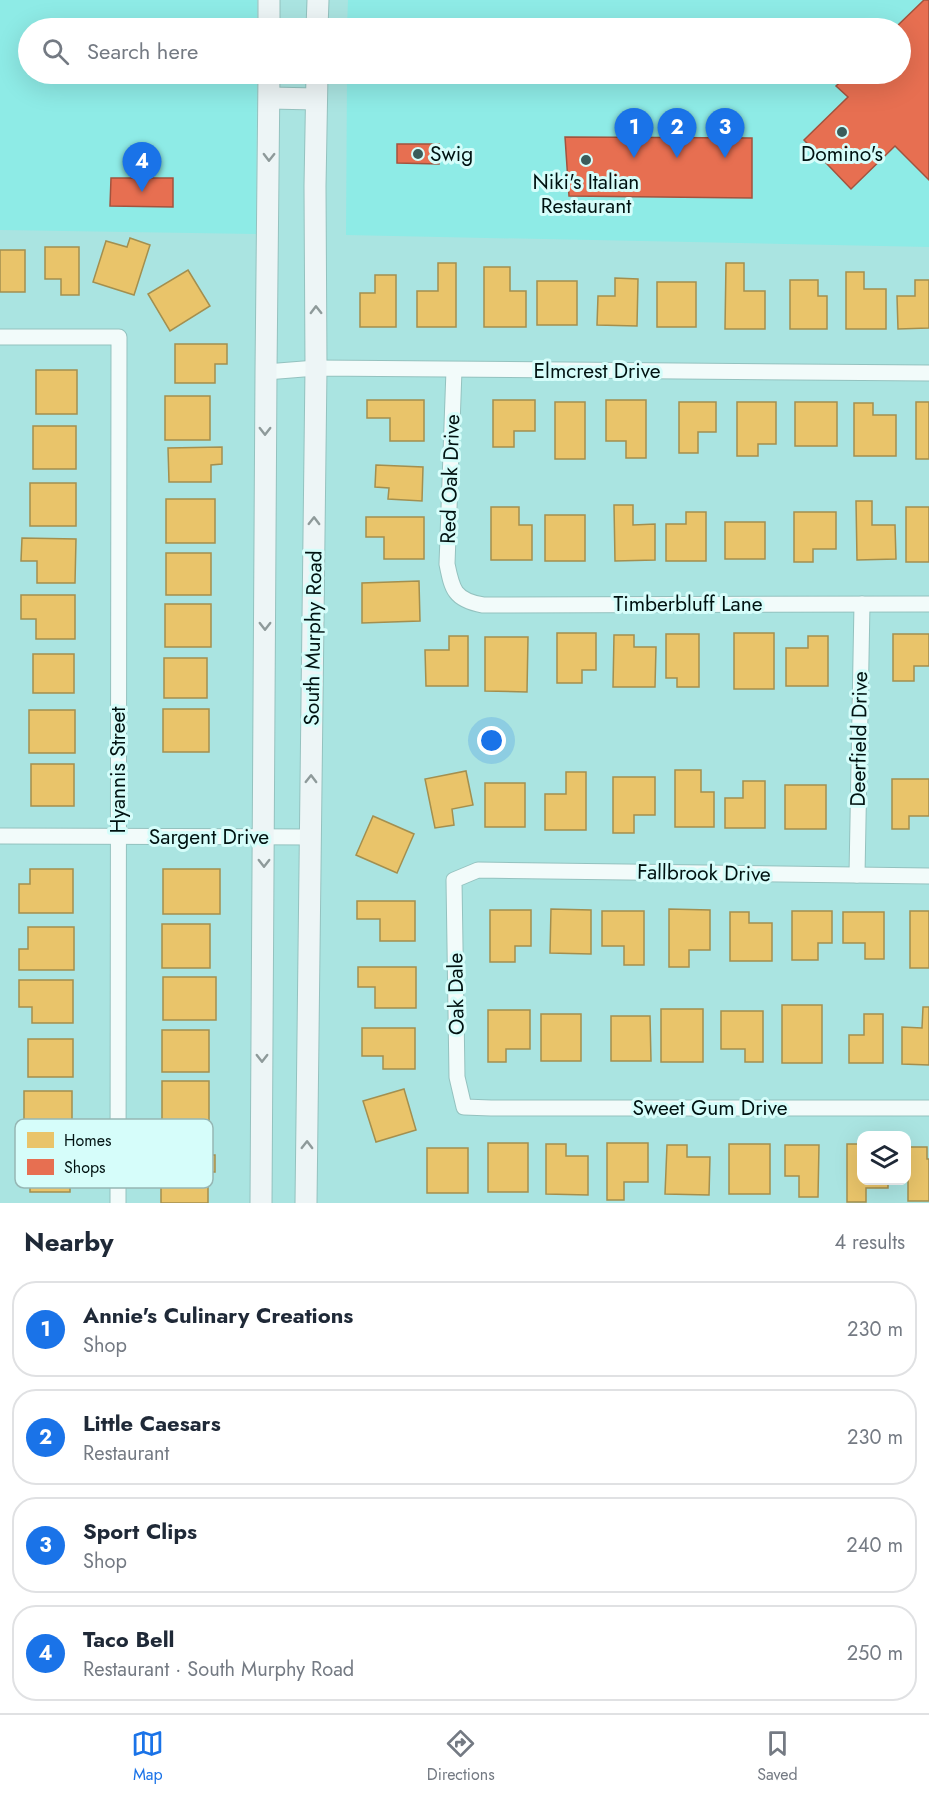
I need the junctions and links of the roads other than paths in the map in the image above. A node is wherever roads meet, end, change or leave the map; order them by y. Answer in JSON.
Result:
{"nodes":[{"id":1,"x":269,"y":0,"type":"edge"},
{"id":2,"x":318,"y":0,"type":"edge"},
{"id":3,"x":269,"y":18,"type":"edge"},
{"id":4,"x":317,"y":18,"type":"edge"},
{"id":5,"x":269,"y":84,"type":"edge"},
{"id":6,"x":317,"y":84,"type":"edge"},
{"id":7,"x":270,"y":98,"type":"junction"},
{"id":8,"x":316,"y":99,"type":"junction"},
{"id":9,"x":0,"y":337,"type":"edge"},
{"id":10,"x":316,"y":368,"type":"junction"},
{"id":11,"x":453,"y":370,"type":"junction"},
{"id":12,"x":266,"y":372,"type":"junction"},
{"id":13,"x":929,"y":373,"type":"edge"},
{"id":14,"x":452,"y":588,"type":"joint"},
{"id":15,"x":862,"y":604,"type":"junction"},
{"id":16,"x":929,"y":604,"type":"edge"},
{"id":17,"x":117,"y":836,"type":"junction"},
{"id":18,"x":0,"y":837,"type":"edge"},
{"id":19,"x":264,"y":837,"type":"junction"},
{"id":20,"x":310,"y":837,"type":"junction"},
{"id":21,"x":478,"y":870,"type":"joint"},
{"id":22,"x":857,"y":875,"type":"junction"},
{"id":23,"x":929,"y":876,"type":"edge"},
{"id":24,"x":491,"y":1108,"type":"joint"},
{"id":25,"x":929,"y":1108,"type":"edge"},
{"id":26,"x":118,"y":1119,"type":"edge"},
{"id":27,"x":118,"y":1188,"type":"edge"},
{"id":28,"x":118,"y":1203,"type":"edge"},
{"id":29,"x":261,"y":1203,"type":"edge"},
{"id":30,"x":306,"y":1203,"type":"edge"}],
"edges":[{"from":1,"to":3,"type":"main road"},
{"from":2,"to":4,"type":"main road"},
{"from":5,"to":7,"type":"main road"},
{"from":6,"to":8,"type":"main road","name":"South Murphy Road"},
{"from":7,"to":8,"type":"main road"},
{"from":7,"to":12,"type":"main road","one_way":true},
{"from":10,"to":8,"type":"main road","name":"South Murphy Road","one_way":true},
{"from":9,"to":17,"type":"street","name":"Hyannis Street"},
{"from":10,"to":11,"type":"street","name":"Elmcrest Drive"},
{"from":10,"to":12,"type":"street","name":"Elmcrest Drive"},
{"from":20,"to":10,"type":"main road","name":"South Murphy Road","one_way":true},
{"from":11,"to":13,"type":"street","name":"Elmcrest Drive"},
{"from":11,"to":14,"type":"street","name":"Red Oak Drive"},
{"from":12,"to":19,"type":"main road","one_way":true},
{"from":14,"to":15,"type":"street","name":"Timberbluff Lane"},
{"from":15,"to":16,"type":"street","name":"Timberbluff Lane"},
{"from":15,"to":22,"type":"street","name":"Deerfield Drive"},
{"from":17,"to":18,"type":"street","name":"Sargent Drive"},
{"from":17,"to":19,"type":"street","name":"Sargent Drive"},
{"from":17,"to":26,"type":"street","name":"Hyannis Street"},
{"from":19,"to":20,"type":"street","name":"Sargent Drive"},
{"from":19,"to":29,"type":"main road","one_way":true},
{"from":30,"to":20,"type":"main road","name":"South Murphy Road","one_way":true},
{"from":21,"to":22,"type":"street","name":"Fallbrook Drive"},
{"from":21,"to":24,"type":"street","name":"Oak Dale"},
{"from":22,"to":23,"type":"street","name":"Fallbrook Drive"},
{"from":24,"to":25,"type":"street","name":"Sweet Gum Drive"},
{"from":27,"to":28,"type":"street","name":"Hyannis Street"}]}
